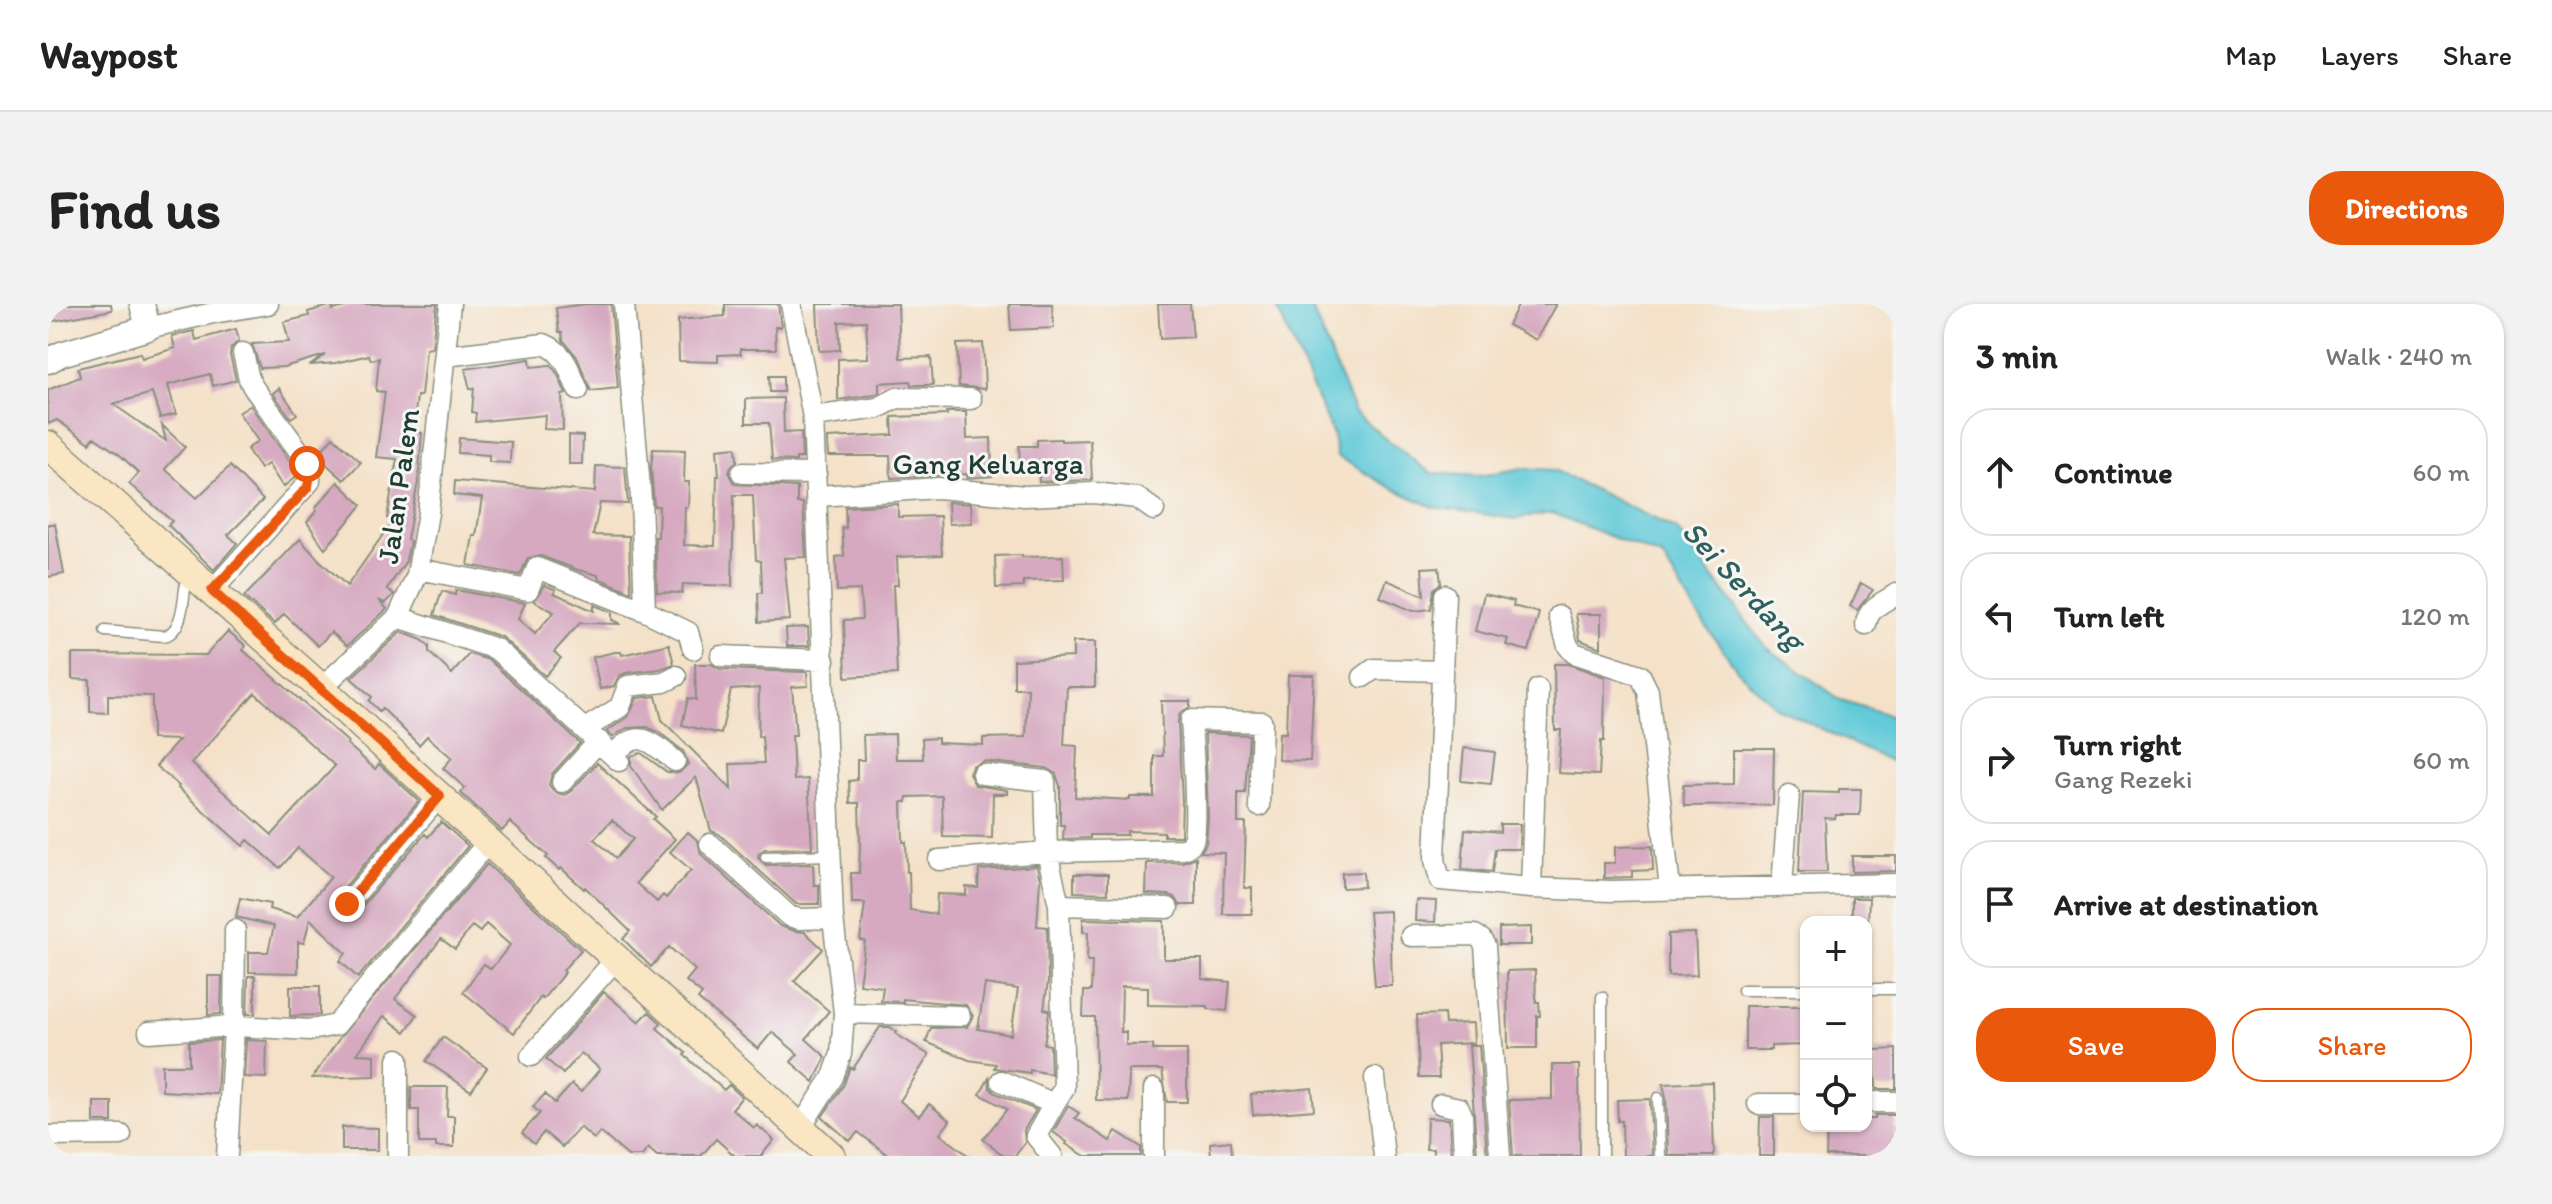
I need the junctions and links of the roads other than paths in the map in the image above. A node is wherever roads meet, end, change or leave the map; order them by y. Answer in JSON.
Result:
{"nodes":[{"id":1,"x":142,"y":304,"type":"edge"},
{"id":2,"x":262,"y":304,"type":"edge"},
{"id":3,"x":450,"y":304,"type":"edge"},
{"id":4,"x":624,"y":304,"type":"edge"},
{"id":5,"x":791,"y":304,"type":"edge"},
{"id":6,"x":148,"y":328,"type":"junction"},
{"id":7,"x":243,"y":353,"type":"dead end"},
{"id":8,"x":445,"y":356,"type":"junction"},
{"id":9,"x":48,"y":361,"type":"edge"},
{"id":10,"x":578,"y":390,"type":"dead end"},
{"id":11,"x":971,"y":399,"type":"dead end"},
{"id":12,"x":813,"y":417,"type":"junction"},
{"id":13,"x":48,"y":445,"type":"edge"},
{"id":14,"x":742,"y":473,"type":"dead end"},
{"id":15,"x":816,"y":474,"type":"junction"},
{"id":16,"x":818,"y":496,"type":"junction"},
{"id":17,"x":1154,"y":510,"type":"dead end"},
{"id":18,"x":418,"y":569,"type":"junction"},
{"id":19,"x":188,"y":571,"type":"junction"},
{"id":20,"x":212,"y":591,"type":"junction"},
{"id":21,"x":1896,"y":594,"type":"edge"},
{"id":22,"x":1445,"y":595,"type":"dead end"},
{"id":23,"x":645,"y":611,"type":"junction"},
{"id":24,"x":1559,"y":616,"type":"dead end"},
{"id":25,"x":398,"y":617,"type":"junction"},
{"id":26,"x":1866,"y":625,"type":"dead end"},
{"id":27,"x":105,"y":631,"type":"dead end"},
{"id":28,"x":693,"y":649,"type":"dead end"},
{"id":29,"x":721,"y":656,"type":"dead end"},
{"id":30,"x":824,"y":660,"type":"junction"},
{"id":31,"x":1442,"y":671,"type":"junction"},
{"id":32,"x":676,"y":676,"type":"dead end"},
{"id":33,"x":1363,"y":677,"type":"dead end"},
{"id":34,"x":321,"y":688,"type":"junction"},
{"id":35,"x":1538,"y":689,"type":"dead end"},
{"id":36,"x":604,"y":747,"type":"junction"},
{"id":37,"x":675,"y":761,"type":"dead end"},
{"id":38,"x":982,"y":774,"type":"dead end"},
{"id":39,"x":562,"y":782,"type":"dead end"},
{"id":40,"x":1789,"y":795,"type":"dead end"},
{"id":41,"x":440,"y":796,"type":"junction"},
{"id":42,"x":1259,"y":806,"type":"dead end"},
{"id":43,"x":489,"y":841,"type":"junction"},
{"id":44,"x":710,"y":844,"type":"dead end"},
{"id":45,"x":1047,"y":852,"type":"junction"},
{"id":46,"x":831,"y":855,"type":"junction"},
{"id":47,"x":766,"y":857,"type":"dead end"},
{"id":48,"x":939,"y":860,"type":"dead end"},
{"id":49,"x":1896,"y":884,"type":"edge"},
{"id":50,"x":1782,"y":885,"type":"junction"},
{"id":51,"x":1531,"y":888,"type":"junction"},
{"id":52,"x":1670,"y":889,"type":"junction"},
{"id":53,"x":347,"y":904,"type":"dead end"},
{"id":54,"x":1059,"y":905,"type":"junction"},
{"id":55,"x":1168,"y":908,"type":"dead end"},
{"id":56,"x":833,"y":918,"type":"junction"},
{"id":57,"x":235,"y":930,"type":"dead end"},
{"id":58,"x":1411,"y":936,"type":"dead end"},
{"id":59,"x":616,"y":959,"type":"junction"},
{"id":60,"x":1872,"y":989,"type":"edge"},
{"id":61,"x":1896,"y":989,"type":"edge"},
{"id":62,"x":1743,"y":990,"type":"dead end"},
{"id":63,"x":1800,"y":990,"type":"edge"},
{"id":64,"x":1602,"y":997,"type":"dead end"},
{"id":65,"x":844,"y":1013,"type":"junction"},
{"id":66,"x":960,"y":1016,"type":"dead end"},
{"id":67,"x":234,"y":1026,"type":"junction"},
{"id":68,"x":149,"y":1032,"type":"dead end"},
{"id":69,"x":531,"y":1056,"type":"dead end"},
{"id":70,"x":398,"y":1059,"type":"dead end"},
{"id":71,"x":1375,"y":1078,"type":"dead end"},
{"id":72,"x":1001,"y":1081,"type":"dead end"},
{"id":73,"x":1154,"y":1089,"type":"dead end"},
{"id":74,"x":1658,"y":1098,"type":"dead end"},
{"id":75,"x":1872,"y":1102,"type":"edge"},
{"id":76,"x":1896,"y":1102,"type":"edge"},
{"id":77,"x":1054,"y":1104,"type":"junction"},
{"id":78,"x":1441,"y":1104,"type":"dead end"},
{"id":79,"x":1758,"y":1104,"type":"dead end"},
{"id":80,"x":1800,"y":1104,"type":"edge"},
{"id":81,"x":800,"y":1128,"type":"junction"},
{"id":82,"x":121,"y":1135,"type":"dead end"},
{"id":83,"x":48,"y":1136,"type":"edge"},
{"id":84,"x":1050,"y":1155,"type":"edge"},
{"id":85,"x":227,"y":1156,"type":"edge"},
{"id":86,"x":398,"y":1156,"type":"edge"},
{"id":87,"x":831,"y":1156,"type":"edge"},
{"id":88,"x":1154,"y":1156,"type":"edge"},
{"id":89,"x":1384,"y":1156,"type":"edge"},
{"id":90,"x":1464,"y":1156,"type":"edge"},
{"id":91,"x":1500,"y":1156,"type":"edge"},
{"id":92,"x":1602,"y":1156,"type":"edge"},
{"id":93,"x":1660,"y":1156,"type":"edge"}],
"edges":[{"from":1,"to":6,"type":"street"},
{"from":2,"to":6,"type":"street"},
{"from":3,"to":8,"type":"street","name":"Jalan Palem"},
{"from":4,"to":23,"type":"street"},
{"from":5,"to":12,"type":"street"},
{"from":6,"to":9,"type":"street"},
{"from":7,"to":20,"type":"street"},
{"from":8,"to":10,"type":"street"},
{"from":8,"to":18,"type":"street","name":"Jalan Palem"},
{"from":11,"to":12,"type":"street"},
{"from":12,"to":15,"type":"street"},
{"from":13,"to":19,"type":"main road"},
{"from":14,"to":15,"type":"street"},
{"from":15,"to":16,"type":"street"},
{"from":16,"to":17,"type":"street","name":"Gang Keluarga"},
{"from":16,"to":30,"type":"street"},
{"from":18,"to":23,"type":"street"},
{"from":18,"to":25,"type":"street","name":"Jalan Palem"},
{"from":19,"to":20,"type":"main road"},
{"from":19,"to":27,"type":"lane"},
{"from":20,"to":34,"type":"main road"},
{"from":21,"to":26,"type":"street"},
{"from":22,"to":31,"type":"street"},
{"from":23,"to":28,"type":"street"},
{"from":24,"to":52,"type":"street"},
{"from":25,"to":34,"type":"street","name":"Jalan Palem"},
{"from":25,"to":36,"type":"street"},
{"from":29,"to":30,"type":"street"},
{"from":30,"to":46,"type":"street"},
{"from":31,"to":33,"type":"street"},
{"from":31,"to":51,"type":"street"},
{"from":32,"to":36,"type":"street"},
{"from":34,"to":41,"type":"main road"},
{"from":35,"to":51,"type":"street"},
{"from":36,"to":37,"type":"street"},
{"from":36,"to":39,"type":"street"},
{"from":38,"to":45,"type":"street"},
{"from":40,"to":50,"type":"street"},
{"from":41,"to":43,"type":"main road"},
{"from":41,"to":53,"type":"street"},
{"from":42,"to":45,"type":"street"},
{"from":43,"to":59,"type":"main road"},
{"from":43,"to":67,"type":"street"},
{"from":44,"to":56,"type":"street"},
{"from":45,"to":48,"type":"street"},
{"from":45,"to":54,"type":"street"},
{"from":46,"to":47,"type":"lane"},
{"from":46,"to":56,"type":"street"},
{"from":49,"to":50,"type":"street"},
{"from":50,"to":52,"type":"street"},
{"from":51,"to":52,"type":"street"},
{"from":54,"to":55,"type":"street"},
{"from":54,"to":77,"type":"street"},
{"from":56,"to":65,"type":"street"},
{"from":57,"to":67,"type":"street"},
{"from":58,"to":91,"type":"street"},
{"from":59,"to":69,"type":"street"},
{"from":59,"to":81,"type":"main road"},
{"from":60,"to":61,"type":"lane"},
{"from":62,"to":63,"type":"lane"},
{"from":64,"to":92,"type":"lane"},
{"from":65,"to":66,"type":"street"},
{"from":65,"to":81,"type":"street"},
{"from":67,"to":68,"type":"street"},
{"from":67,"to":85,"type":"street"},
{"from":70,"to":86,"type":"street"},
{"from":71,"to":89,"type":"street"},
{"from":72,"to":77,"type":"street"},
{"from":73,"to":88,"type":"street"},
{"from":74,"to":93,"type":"lane"},
{"from":75,"to":76,"type":"street"},
{"from":77,"to":84,"type":"street"},
{"from":78,"to":90,"type":"street"},
{"from":79,"to":80,"type":"street"},
{"from":81,"to":87,"type":"main road"},
{"from":82,"to":83,"type":"street"}]}
